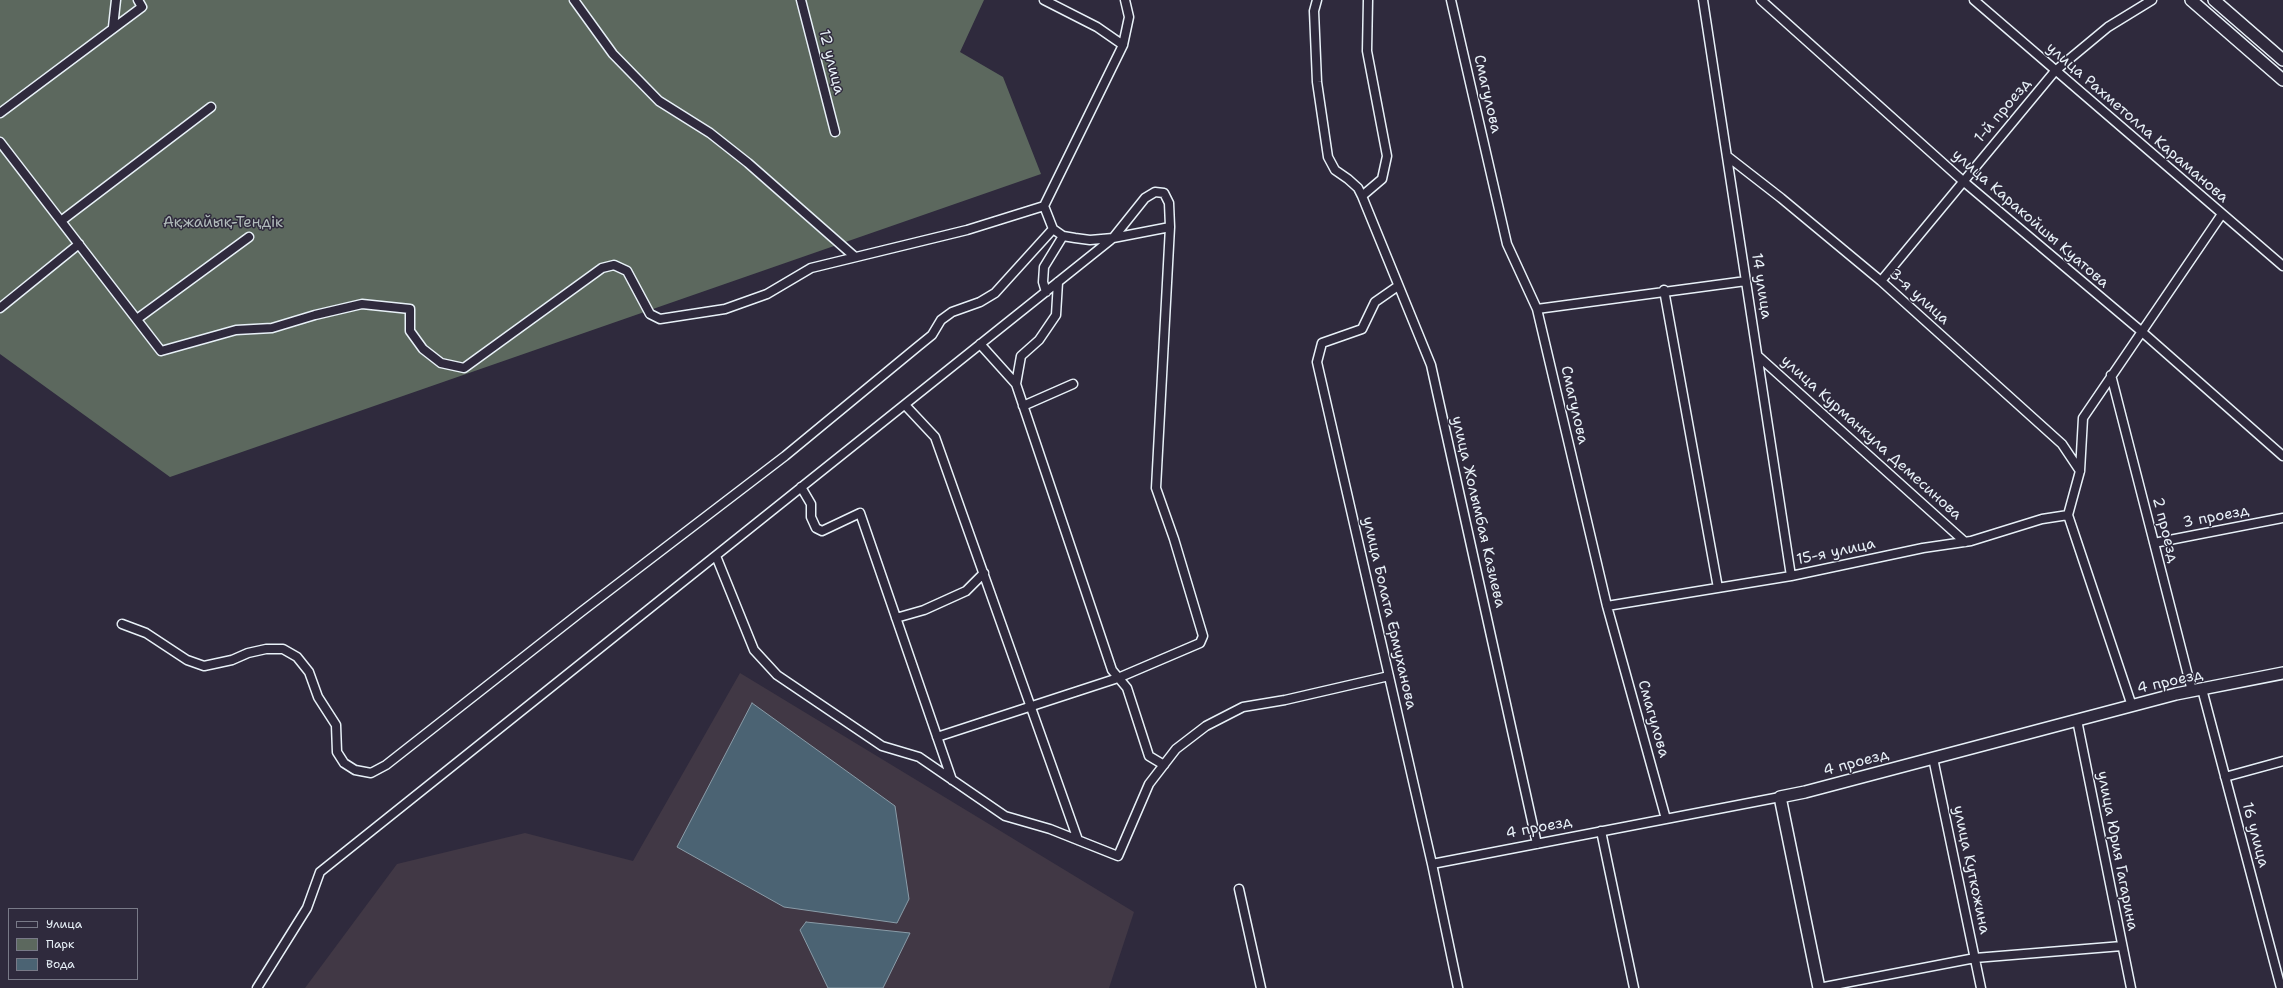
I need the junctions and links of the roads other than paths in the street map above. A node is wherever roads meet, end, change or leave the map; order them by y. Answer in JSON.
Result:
{"nodes":[{"id":1,"x":116,"y":0,"type":"edge"},
{"id":2,"x":138,"y":0,"type":"edge"},
{"id":3,"x":574,"y":0,"type":"edge"},
{"id":4,"x":801,"y":0,"type":"edge"},
{"id":5,"x":1044,"y":0,"type":"edge"},
{"id":6,"x":1125,"y":0,"type":"edge"},
{"id":7,"x":1317,"y":0,"type":"edge"},
{"id":8,"x":1368,"y":0,"type":"edge"},
{"id":9,"x":1451,"y":0,"type":"edge"},
{"id":10,"x":1703,"y":0,"type":"edge"},
{"id":11,"x":1761,"y":0,"type":"edge"},
{"id":12,"x":1974,"y":0,"type":"edge"},
{"id":13,"x":2152,"y":0,"type":"edge"},
{"id":14,"x":2191,"y":0,"type":"edge"},
{"id":15,"x":2214,"y":0,"type":"edge"},
{"id":16,"x":113,"y":27,"type":"junction"},
{"id":17,"x":1123,"y":45,"type":"junction"},
{"id":18,"x":2283,"y":60,"type":"edge"},
{"id":19,"x":2055,"y":71,"type":"junction"},
{"id":20,"x":2283,"y":80,"type":"edge"},
{"id":21,"x":211,"y":107,"type":"dead end"},
{"id":22,"x":0,"y":113,"type":"edge"},
{"id":23,"x":835,"y":132,"type":"dead end"},
{"id":24,"x":0,"y":142,"type":"edge"},
{"id":25,"x":1727,"y":156,"type":"junction"},
{"id":26,"x":1963,"y":181,"type":"junction"},
{"id":27,"x":1362,"y":196,"type":"junction"},
{"id":28,"x":1044,"y":206,"type":"junction"},
{"id":29,"x":2222,"y":214,"type":"junction"},
{"id":30,"x":61,"y":221,"type":"junction"},
{"id":31,"x":1170,"y":227,"type":"junction"},
{"id":32,"x":1053,"y":229,"type":"junction"},
{"id":33,"x":1063,"y":236,"type":"junction"},
{"id":34,"x":249,"y":237,"type":"dead end"},
{"id":35,"x":1113,"y":238,"type":"junction"},
{"id":36,"x":79,"y":244,"type":"junction"},
{"id":37,"x":855,"y":258,"type":"junction"},
{"id":38,"x":2283,"y":266,"type":"edge"},
{"id":39,"x":1746,"y":281,"type":"junction"},
{"id":40,"x":1881,"y":281,"type":"junction"},
{"id":41,"x":1058,"y":282,"type":"junction"},
{"id":42,"x":1398,"y":286,"type":"junction"},
{"id":43,"x":1664,"y":290,"type":"junction"},
{"id":44,"x":1046,"y":292,"type":"junction"},
{"id":45,"x":0,"y":308,"type":"edge"},
{"id":46,"x":1537,"y":309,"type":"junction"},
{"id":47,"x":137,"y":319,"type":"junction"},
{"id":48,"x":2141,"y":331,"type":"junction"},
{"id":49,"x":980,"y":344,"type":"junction"},
{"id":50,"x":1758,"y":356,"type":"junction"},
{"id":51,"x":2111,"y":375,"type":"junction"},
{"id":52,"x":1016,"y":384,"type":"junction"},
{"id":53,"x":1073,"y":384,"type":"dead end"},
{"id":54,"x":905,"y":405,"type":"junction"},
{"id":55,"x":1023,"y":406,"type":"junction"},
{"id":56,"x":2283,"y":456,"type":"edge"},
{"id":57,"x":2080,"y":471,"type":"junction"},
{"id":58,"x":802,"y":488,"type":"junction"},
{"id":59,"x":2068,"y":515,"type":"junction"},
{"id":60,"x":2283,"y":518,"type":"edge"},
{"id":61,"x":1965,"y":542,"type":"junction"},
{"id":62,"x":2154,"y":543,"type":"junction"},
{"id":63,"x":716,"y":556,"type":"junction"},
{"id":64,"x":984,"y":573,"type":"junction"},
{"id":65,"x":1791,"y":576,"type":"junction"},
{"id":66,"x":1718,"y":588,"type":"junction"},
{"id":67,"x":1607,"y":606,"type":"junction"},
{"id":68,"x":896,"y":618,"type":"junction"},
{"id":69,"x":122,"y":624,"type":"dead end"},
{"id":70,"x":2283,"y":673,"type":"edge"},
{"id":71,"x":1389,"y":676,"type":"junction"},
{"id":72,"x":1118,"y":678,"type":"junction"},
{"id":73,"x":2197,"y":690,"type":"junction"},
{"id":74,"x":1031,"y":706,"type":"junction"},
{"id":75,"x":2132,"y":706,"type":"junction"},
{"id":76,"x":2077,"y":720,"type":"junction"},
{"id":77,"x":937,"y":737,"type":"junction"},
{"id":78,"x":1934,"y":758,"type":"junction"},
{"id":79,"x":2283,"y":761,"type":"edge"},
{"id":80,"x":1164,"y":765,"type":"junction"},
{"id":81,"x":2225,"y":777,"type":"junction"},
{"id":82,"x":952,"y":780,"type":"junction"},
{"id":83,"x":1780,"y":797,"type":"junction"},
{"id":84,"x":1666,"y":819,"type":"junction"},
{"id":85,"x":1602,"y":831,"type":"junction"},
{"id":86,"x":1078,"y":840,"type":"junction"},
{"id":87,"x":1537,"y":844,"type":"junction"},
{"id":88,"x":1432,"y":864,"type":"junction"},
{"id":89,"x":1239,"y":889,"type":"dead end"},
{"id":90,"x":2122,"y":946,"type":"junction"},
{"id":91,"x":1975,"y":958,"type":"junction"},
{"id":92,"x":257,"y":988,"type":"edge"},
{"id":93,"x":1261,"y":988,"type":"edge"},
{"id":94,"x":1458,"y":988,"type":"edge"},
{"id":95,"x":1634,"y":988,"type":"edge"},
{"id":96,"x":1819,"y":988,"type":"edge"},
{"id":97,"x":1981,"y":988,"type":"edge"},
{"id":98,"x":2131,"y":988,"type":"edge"},
{"id":99,"x":2281,"y":988,"type":"edge"}],
"edges":[{"from":1,"to":16,"type":"street"},
{"from":2,"to":16,"type":"street"},
{"from":3,"to":37,"type":"street"},
{"from":4,"to":23,"type":"street","name":"12 улица"},
{"from":5,"to":17,"type":"street"},
{"from":6,"to":17,"type":"street"},
{"from":7,"to":27,"type":"street","name":"улица Жолымбая Казиева"},
{"from":8,"to":27,"type":"street"},
{"from":9,"to":46,"type":"street","name":"Смагулова"},
{"from":10,"to":25,"type":"street","name":"14 улица"},
{"from":11,"to":26,"type":"street","name":"улица Каракойшы Куатова"},
{"from":12,"to":19,"type":"street","name":"улица Рахметолла Караманова"},
{"from":13,"to":19,"type":"street","name":"1-й проезд"},
{"from":14,"to":20,"type":"street"},
{"from":15,"to":18,"type":"street"},
{"from":16,"to":22,"type":"street"},
{"from":17,"to":28,"type":"street"},
{"from":19,"to":26,"type":"street","name":"1-й проезд"},
{"from":19,"to":29,"type":"street","name":"улица Рахметолла Караманова"},
{"from":21,"to":30,"type":"street"},
{"from":24,"to":30,"type":"street"},
{"from":25,"to":39,"type":"street","name":"14 улица"},
{"from":25,"to":40,"type":"street","name":"3-я улица"},
{"from":26,"to":40,"type":"street","name":"1-й проезд"},
{"from":26,"to":48,"type":"street","name":"улица Каракойшы Куатова"},
{"from":27,"to":42,"type":"street","name":"улица Жолымбая Казиева"},
{"from":28,"to":32,"type":"street"},
{"from":28,"to":37,"type":"street"},
{"from":29,"to":38,"type":"street","name":"улица Рахметолла Караманова"},
{"from":29,"to":48,"type":"street"},
{"from":30,"to":36,"type":"street"},
{"from":31,"to":35,"type":"street"},
{"from":31,"to":35,"type":"street"},
{"from":31,"to":72,"type":"street"},
{"from":32,"to":33,"type":"street"},
{"from":32,"to":69,"type":"street"},
{"from":33,"to":35,"type":"street"},
{"from":33,"to":44,"type":"street"},
{"from":34,"to":47,"type":"street"},
{"from":35,"to":41,"type":"street"},
{"from":36,"to":45,"type":"street"},
{"from":36,"to":47,"type":"street"},
{"from":37,"to":47,"type":"street"},
{"from":39,"to":43,"type":"street"},
{"from":39,"to":50,"type":"street","name":"14 улица"},
{"from":40,"to":57,"type":"street","name":"3-я улица"},
{"from":41,"to":44,"type":"street"},
{"from":41,"to":52,"type":"street"},
{"from":42,"to":71,"type":"street","name":"улица Болата Ермуханова"},
{"from":42,"to":87,"type":"street","name":"улица Жолымбая Казиева"},
{"from":43,"to":46,"type":"street"},
{"from":43,"to":66,"type":"street"},
{"from":44,"to":49,"type":"street"},
{"from":46,"to":67,"type":"street","name":"Смагулова"},
{"from":48,"to":51,"type":"street"},
{"from":48,"to":56,"type":"street","name":"улица Каракойшы Куатова"},
{"from":49,"to":52,"type":"street"},
{"from":49,"to":54,"type":"street"},
{"from":50,"to":61,"type":"street","name":"улица Курманкула Демесинова"},
{"from":50,"to":65,"type":"street","name":"14 улица"},
{"from":51,"to":57,"type":"street"},
{"from":51,"to":62,"type":"street","name":"2 проезд"},
{"from":52,"to":55,"type":"street"},
{"from":53,"to":55,"type":"street"},
{"from":54,"to":58,"type":"street"},
{"from":54,"to":64,"type":"street"},
{"from":55,"to":72,"type":"street"},
{"from":57,"to":59,"type":"street"},
{"from":58,"to":63,"type":"street"},
{"from":58,"to":68,"type":"street"},
{"from":59,"to":61,"type":"street","name":"15-я улица"},
{"from":59,"to":75,"type":"street"},
{"from":60,"to":62,"type":"street","name":"3 проезд"},
{"from":61,"to":65,"type":"street","name":"15-я улица"},
{"from":62,"to":73,"type":"street","name":"2 проезд"},
{"from":63,"to":82,"type":"street"},
{"from":63,"to":92,"type":"street"},
{"from":64,"to":68,"type":"street"},
{"from":64,"to":74,"type":"street"},
{"from":65,"to":66,"type":"street","name":"15-я улица"},
{"from":66,"to":67,"type":"street","name":"15-я улица"},
{"from":67,"to":84,"type":"street","name":"Смагулова"},
{"from":68,"to":77,"type":"street"},
{"from":70,"to":73,"type":"street","name":"4 проезд"},
{"from":71,"to":80,"type":"street"},
{"from":71,"to":88,"type":"street","name":"улица Болата Ермуханова"},
{"from":72,"to":74,"type":"street"},
{"from":72,"to":80,"type":"street"},
{"from":73,"to":75,"type":"street","name":"4 проезд"},
{"from":73,"to":81,"type":"street","name":"16 улица"},
{"from":74,"to":77,"type":"street"},
{"from":74,"to":86,"type":"street"},
{"from":75,"to":76,"type":"street","name":"4 проезд"},
{"from":76,"to":78,"type":"street","name":"4 проезд"},
{"from":76,"to":90,"type":"street","name":"улица Юрия Гагарина"},
{"from":77,"to":82,"type":"street"},
{"from":78,"to":83,"type":"street","name":"4 проезд"},
{"from":78,"to":91,"type":"street","name":"улица Куткожина"},
{"from":79,"to":81,"type":"street"},
{"from":80,"to":86,"type":"street"},
{"from":81,"to":99,"type":"street","name":"16 улица"},
{"from":82,"to":86,"type":"street"},
{"from":83,"to":84,"type":"street","name":"4 проезд"},
{"from":83,"to":96,"type":"street"},
{"from":84,"to":85,"type":"street","name":"4 проезд"},
{"from":85,"to":87,"type":"street","name":"4 проезд"},
{"from":85,"to":95,"type":"street"},
{"from":87,"to":88,"type":"street","name":"4 проезд"},
{"from":88,"to":94,"type":"street","name":"улица Болата Ермуханова"},
{"from":89,"to":93,"type":"street"},
{"from":90,"to":91,"type":"street"},
{"from":90,"to":98,"type":"street","name":"улица Юрия Гагарина"},
{"from":91,"to":96,"type":"street"},
{"from":91,"to":97,"type":"street","name":"улица Куткожина"}]}
